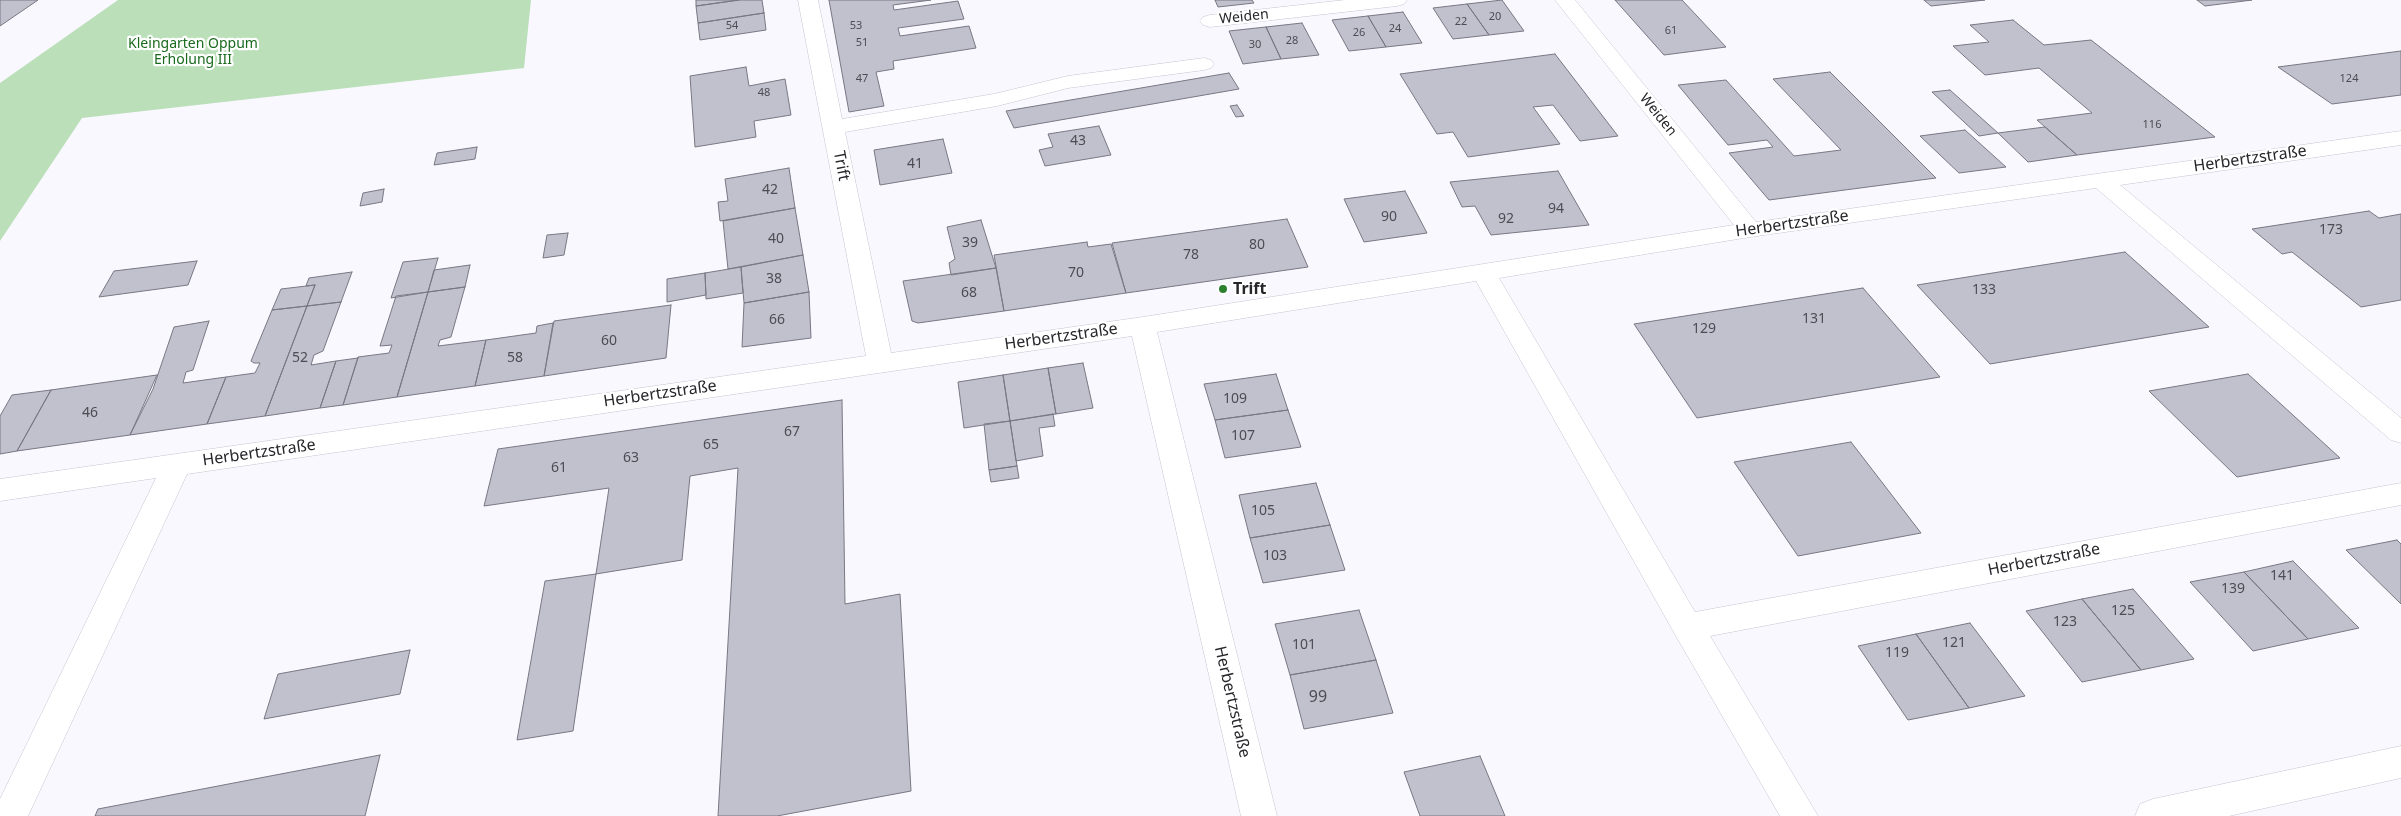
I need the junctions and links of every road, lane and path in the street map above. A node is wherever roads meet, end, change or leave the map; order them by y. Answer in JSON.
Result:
{"nodes":[{"id":1,"x":808,"y":0,"type":"edge"},
{"id":2,"x":1397,"y":0,"type":"edge"},
{"id":3,"x":1565,"y":0,"type":"edge"},
{"id":4,"x":1210,"y":21,"type":"dead end"},
{"id":5,"x":1204,"y":64,"type":"dead end"},
{"id":6,"x":834,"y":127,"type":"junction"},
{"id":7,"x":2401,"y":138,"type":"edge"},
{"id":8,"x":2100,"y":180,"type":"junction"},
{"id":9,"x":1750,"y":230,"type":"junction"},
{"id":10,"x":1484,"y":273,"type":"junction"},
{"id":11,"x":1143,"y":326,"type":"junction"},
{"id":12,"x":880,"y":362,"type":"junction"},
{"id":13,"x":2401,"y":433,"type":"edge"},
{"id":14,"x":177,"y":465,"type":"junction"},
{"id":15,"x":0,"y":490,"type":"edge"},
{"id":16,"x":2401,"y":494,"type":"edge"},
{"id":17,"x":1687,"y":627,"type":"junction"},
{"id":18,"x":2401,"y":762,"type":"edge"},
{"id":19,"x":10,"y":816,"type":"edge"},
{"id":20,"x":1259,"y":816,"type":"edge"},
{"id":21,"x":1800,"y":816,"type":"edge"},
{"id":22,"x":2153,"y":816,"type":"edge"}],
"edges":[{"from":1,"to":6,"type":"street","name":"Trift"},
{"from":2,"to":4,"type":"street","name":"Weiden"},
{"from":3,"to":9,"type":"street","name":"Weiden"},
{"from":5,"to":6,"type":"street"},
{"from":6,"to":12,"type":"street","name":"Trift"},
{"from":7,"to":8,"type":"street","name":"Herbertzstraße"},
{"from":8,"to":9,"type":"street","name":"Herbertzstraße"},
{"from":8,"to":13,"type":"street"},
{"from":9,"to":10,"type":"street","name":"Herbertzstraße"},
{"from":10,"to":11,"type":"street","name":"Herbertzstraße"},
{"from":10,"to":17,"type":"street"},
{"from":11,"to":12,"type":"street","name":"Herbertzstraße"},
{"from":11,"to":20,"type":"street","name":"Herbertzstraße"},
{"from":12,"to":14,"type":"street","name":"Herbertzstraße"},
{"from":14,"to":15,"type":"street","name":"Herbertzstraße"},
{"from":14,"to":19,"type":"street"},
{"from":16,"to":17,"type":"street","name":"Herbertzstraße"},
{"from":17,"to":21,"type":"street"},
{"from":18,"to":22,"type":"street"}]}
